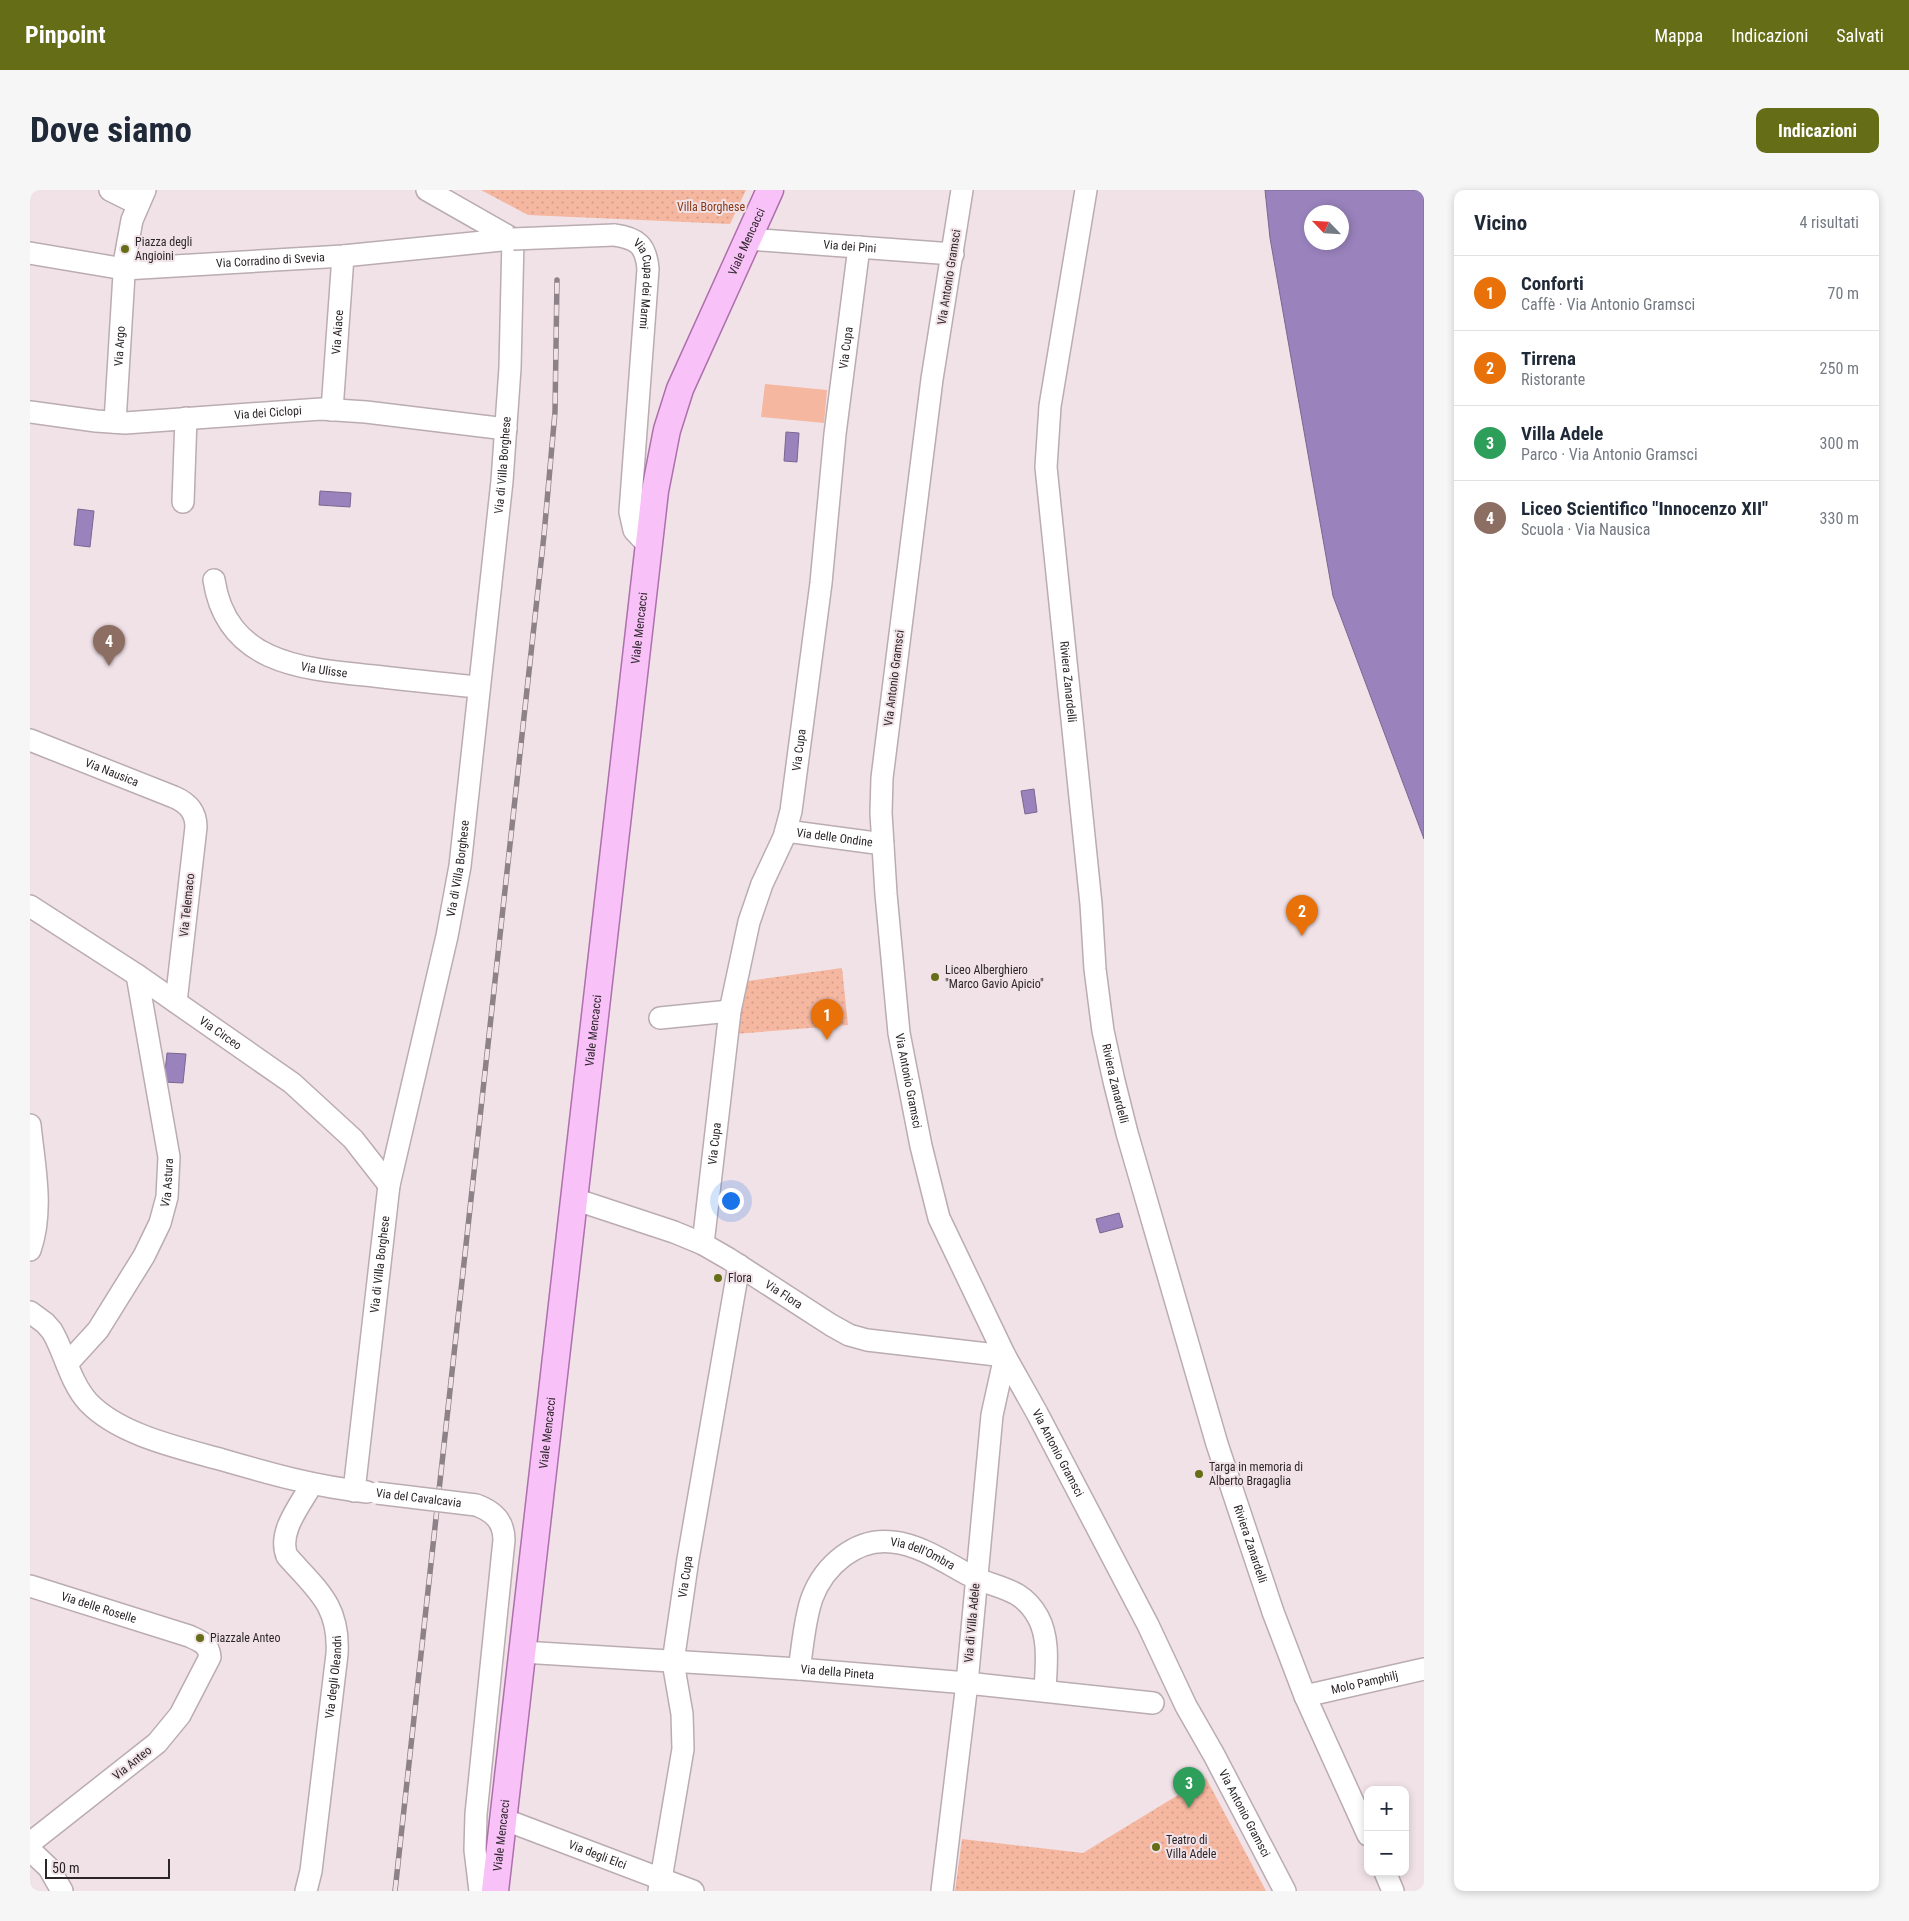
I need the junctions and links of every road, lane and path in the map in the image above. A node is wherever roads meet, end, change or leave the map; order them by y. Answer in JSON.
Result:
{"nodes":[{"id":1,"x":110,"y":190,"type":"edge"},
{"id":2,"x":426,"y":190,"type":"edge"},
{"id":3,"x":770,"y":190,"type":"edge"},
{"id":4,"x":962,"y":190,"type":"edge"},
{"id":5,"x":1086,"y":190,"type":"edge"},
{"id":6,"x":142,"y":197,"type":"edge"},
{"id":7,"x":513,"y":239,"type":"junction"},
{"id":8,"x":748,"y":239,"type":"junction"},
{"id":9,"x":859,"y":247,"type":"junction"},
{"id":10,"x":30,"y":253,"type":"edge"},
{"id":11,"x":953,"y":254,"type":"junction"},
{"id":12,"x":343,"y":256,"type":"junction"},
{"id":13,"x":124,"y":269,"type":"junction"},
{"id":14,"x":332,"y":410,"type":"junction"},
{"id":15,"x":30,"y":412,"type":"edge"},
{"id":16,"x":186,"y":418,"type":"junction"},
{"id":17,"x":115,"y":422,"type":"junction"},
{"id":18,"x":506,"y":429,"type":"junction"},
{"id":19,"x":183,"y":502,"type":"dead end"},
{"id":20,"x":648,"y":545,"type":"junction"},
{"id":21,"x":214,"y":580,"type":"dead end"},
{"id":22,"x":480,"y":687,"type":"junction"},
{"id":23,"x":30,"y":740,"type":"edge"},
{"id":24,"x":191,"y":809,"type":"joint"},
{"id":25,"x":786,"y":831,"type":"junction"},
{"id":26,"x":883,"y":844,"type":"junction"},
{"id":27,"x":30,"y":906,"type":"edge"},
{"id":28,"x":136,"y":975,"type":"junction"},
{"id":29,"x":176,"y":1002,"type":"junction"},
{"id":30,"x":730,"y":1011,"type":"junction"},
{"id":31,"x":660,"y":1018,"type":"dead end"},
{"id":32,"x":30,"y":1125,"type":"edge"},
{"id":33,"x":389,"y":1185,"type":"junction"},
{"id":34,"x":574,"y":1199,"type":"junction"},
{"id":35,"x":703,"y":1244,"type":"junction"},
{"id":36,"x":30,"y":1250,"type":"edge"},
{"id":37,"x":739,"y":1265,"type":"junction"},
{"id":38,"x":30,"y":1312,"type":"edge"},
{"id":39,"x":1005,"y":1356,"type":"junction"},
{"id":40,"x":67,"y":1364,"type":"junction"},
{"id":41,"x":312,"y":1484,"type":"junction"},
{"id":42,"x":354,"y":1491,"type":"junction"},
{"id":43,"x":975,"y":1578,"type":"junction"},
{"id":44,"x":30,"y":1586,"type":"edge"},
{"id":45,"x":522,"y":1652,"type":"junction"},
{"id":46,"x":209,"y":1661,"type":"joint"},
{"id":47,"x":674,"y":1662,"type":"junction"},
{"id":48,"x":799,"y":1669,"type":"junction"},
{"id":49,"x":1424,"y":1669,"type":"edge"},
{"id":50,"x":967,"y":1683,"type":"junction"},
{"id":51,"x":1045,"y":1692,"type":"junction"},
{"id":52,"x":1305,"y":1696,"type":"junction"},
{"id":53,"x":1153,"y":1703,"type":"dead end"},
{"id":54,"x":503,"y":1819,"type":"junction"},
{"id":55,"x":1366,"y":1831,"type":"edge"},
{"id":56,"x":30,"y":1843,"type":"edge"},
{"id":57,"x":30,"y":1850,"type":"edge"},
{"id":58,"x":1387,"y":1876,"type":"edge"},
{"id":59,"x":659,"y":1885,"type":"edge"},
{"id":60,"x":62,"y":1891,"type":"edge"},
{"id":61,"x":306,"y":1891,"type":"edge"},
{"id":62,"x":480,"y":1891,"type":"edge"},
{"id":63,"x":495,"y":1891,"type":"edge"},
{"id":64,"x":693,"y":1891,"type":"edge"},
{"id":65,"x":942,"y":1891,"type":"edge"},
{"id":66,"x":1285,"y":1891,"type":"edge"},
{"id":67,"x":1393,"y":1891,"type":"edge"}],
"edges":[{"from":1,"to":6,"type":"street"},
{"from":2,"to":7,"type":"street"},
{"from":3,"to":8,"type":"main road","name":"Viale Mencacci"},
{"from":4,"to":11,"type":"street","name":"Via Antonio Gramsci"},
{"from":5,"to":52,"type":"street","name":"Riviera Zanardelli"},
{"from":6,"to":13,"type":"street"},
{"from":7,"to":12,"type":"street","name":"Via Corradino di Svevia"},
{"from":7,"to":18,"type":"street","name":"Via di Villa Borghese"},
{"from":7,"to":20,"type":"street","name":"Via Cupa dei Marmi","bridge":true},
{"from":8,"to":9,"type":"street","name":"Via dei Pini"},
{"from":8,"to":20,"type":"main road","name":"Viale Mencacci"},
{"from":9,"to":11,"type":"street","name":"Via dei Pini"},
{"from":9,"to":25,"type":"street","name":"Via Cupa"},
{"from":10,"to":13,"type":"street","name":"Via Corradino di Svevia"},
{"from":11,"to":26,"type":"street","name":"Via Antonio Gramsci"},
{"from":12,"to":13,"type":"street","name":"Via Corradino di Svevia"},
{"from":12,"to":14,"type":"street","name":"Via Aiace"},
{"from":13,"to":17,"type":"street","name":"Via Argo"},
{"from":14,"to":16,"type":"street","name":"Via dei Ciclopi"},
{"from":14,"to":18,"type":"street","name":"Via dei Ciclopi"},
{"from":15,"to":17,"type":"street","name":"Via dei Ciclopi"},
{"from":16,"to":17,"type":"street","name":"Via dei Ciclopi"},
{"from":16,"to":19,"type":"street"},
{"from":18,"to":22,"type":"street","name":"Via di Villa Borghese"},
{"from":20,"to":34,"type":"main road","name":"Viale Mencacci"},
{"from":21,"to":22,"type":"street","name":"Via Ulisse"},
{"from":22,"to":33,"type":"street","name":"Via di Villa Borghese"},
{"from":23,"to":24,"type":"street","name":"Via Nausica"},
{"from":24,"to":29,"type":"street","name":"Via Telemaco"},
{"from":25,"to":26,"type":"street","name":"Via delle Ondine"},
{"from":25,"to":30,"type":"street","name":"Via Cupa"},
{"from":26,"to":39,"type":"street","name":"Via Antonio Gramsci"},
{"from":27,"to":28,"type":"street","name":"Via Circeo"},
{"from":28,"to":29,"type":"street","name":"Via Circeo"},
{"from":28,"to":40,"type":"street","name":"Via Astura"},
{"from":29,"to":33,"type":"street","name":"Via Circeo"},
{"from":30,"to":31,"type":"street"},
{"from":30,"to":35,"type":"street","name":"Via Cupa"},
{"from":32,"to":36,"type":"street"},
{"from":33,"to":42,"type":"street","name":"Via di Villa Borghese"},
{"from":34,"to":35,"type":"street","name":"Via Flora"},
{"from":34,"to":45,"type":"main road","name":"Viale Mencacci"},
{"from":35,"to":37,"type":"street","name":"Via Flora"},
{"from":37,"to":39,"type":"street","name":"Via Flora"},
{"from":37,"to":47,"type":"street","name":"Via Cupa"},
{"from":38,"to":40,"type":"street","name":"Via del Cavalcavia"},
{"from":39,"to":43,"type":"street","name":"Via di Villa Adele"},
{"from":39,"to":66,"type":"street","name":"Via Antonio Gramsci"},
{"from":40,"to":41,"type":"street","name":"Via del Cavalcavia"},
{"from":41,"to":42,"type":"street","name":"Via del Cavalcavia"},
{"from":41,"to":61,"type":"street","name":"Via degli Oleandri"},
{"from":42,"to":62,"type":"street","name":"Via del Cavalcavia","bridge":true},
{"from":43,"to":48,"type":"street","name":"Via dell'Ombra"},
{"from":43,"to":50,"type":"street","name":"Via di Villa Adele"},
{"from":43,"to":51,"type":"street","name":"Via dell'Ombra"},
{"from":44,"to":46,"type":"street","name":"Via delle Roselle"},
{"from":45,"to":47,"type":"street","name":"Via della Pineta"},
{"from":45,"to":54,"type":"main road","name":"Viale Mencacci"},
{"from":46,"to":56,"type":"street","name":"Via Anteo"},
{"from":47,"to":48,"type":"street","name":"Via della Pineta"},
{"from":47,"to":59,"type":"street","name":"Via Cupa"},
{"from":48,"to":50,"type":"street","name":"Via della Pineta"},
{"from":49,"to":52,"type":"street","name":"Molo Pamphilj"},
{"from":50,"to":51,"type":"street","name":"Via della Pineta"},
{"from":50,"to":65,"type":"street","name":"Via di Villa Adele"},
{"from":51,"to":53,"type":"street","name":"Via della Pineta"},
{"from":52,"to":55,"type":"street","name":"Riviera Zanardelli"},
{"from":54,"to":59,"type":"street","name":"Via degli Elci"},
{"from":54,"to":63,"type":"main road","name":"Viale Mencacci"},
{"from":57,"to":60,"type":"street"},
{"from":58,"to":67,"type":"street"},
{"from":59,"to":64,"type":"street","name":"Via degli Elci"}]}
